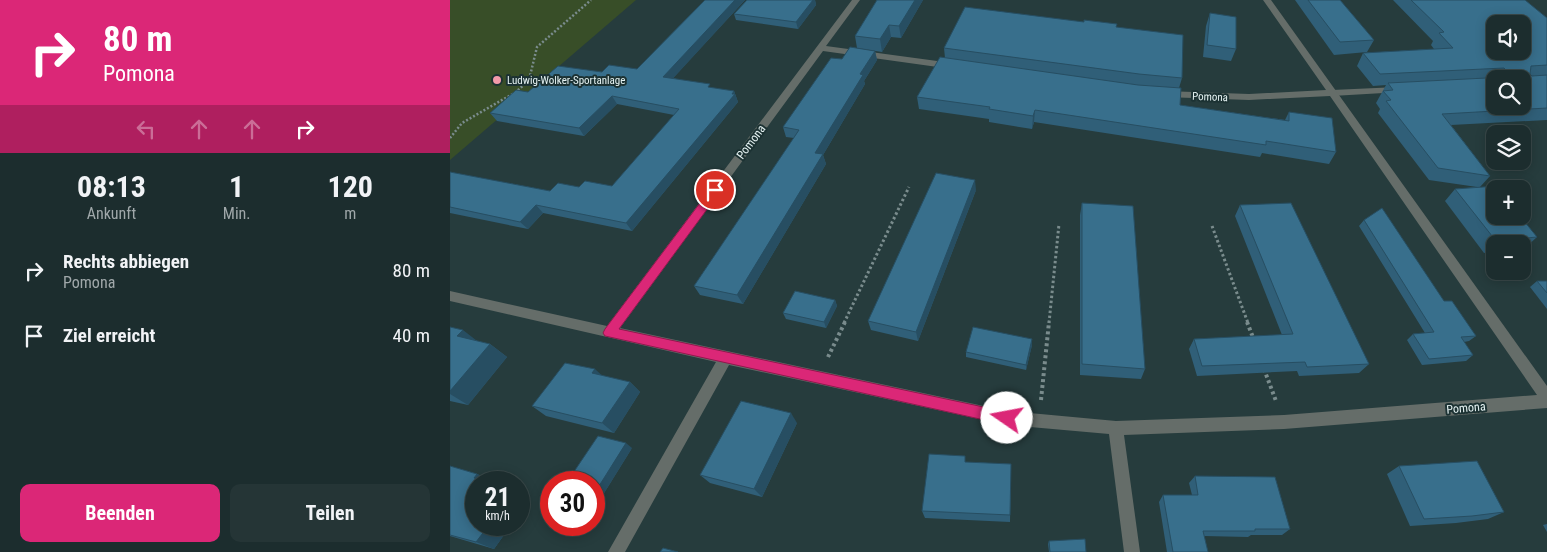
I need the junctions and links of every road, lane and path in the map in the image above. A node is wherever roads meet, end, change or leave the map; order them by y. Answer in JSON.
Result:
{"nodes":[{"id":1,"x":591,"y":0,"type":"edge"},
{"id":2,"x":856,"y":0,"type":"edge"},
{"id":3,"x":1267,"y":0,"type":"edge"},
{"id":4,"x":821,"y":48,"type":"junction"},
{"id":5,"x":959,"y":67,"type":"edge"},
{"id":6,"x":1409,"y":89,"type":"edge"},
{"id":7,"x":1332,"y":93,"type":"junction"},
{"id":8,"x":1154,"y":94,"type":"edge"},
{"id":9,"x":450,"y":138,"type":"edge"},
{"id":10,"x":908,"y":187,"type":"dead end"},
{"id":11,"x":1059,"y":224,"type":"dead end"},
{"id":12,"x":1212,"y":226,"type":"dead end"},
{"id":13,"x":450,"y":296,"type":"edge"},
{"id":14,"x":609,"y":333,"type":"junction"},
{"id":15,"x":1256,"y":348,"type":"edge"},
{"id":16,"x":726,"y":358,"type":"junction"},
{"id":17,"x":1264,"y":366,"type":"edge"},
{"id":18,"x":818,"y":378,"type":"junction"},
{"id":19,"x":1547,"y":400,"type":"edge"},
{"id":20,"x":1039,"y":421,"type":"junction"},
{"id":21,"x":1284,"y":422,"type":"junction"},
{"id":22,"x":1116,"y":428,"type":"junction"},
{"id":23,"x":616,"y":552,"type":"edge"},
{"id":24,"x":1132,"y":552,"type":"edge"}],
"edges":[{"from":1,"to":9,"type":"path"},
{"from":2,"to":4,"type":"street","name":"Pomona"},
{"from":3,"to":7,"type":"street","name":"Pomona"},
{"from":4,"to":5,"type":"street"},
{"from":4,"to":14,"type":"street","name":"Pomona"},
{"from":6,"to":7,"type":"lane","name":"Pomona"},
{"from":7,"to":8,"type":"street","name":"Pomona"},
{"from":7,"to":19,"type":"street","name":"Pomona"},
{"from":10,"to":18,"type":"path"},
{"from":11,"to":20,"type":"path"},
{"from":12,"to":15,"type":"path"},
{"from":13,"to":14,"type":"street","name":"Pomona"},
{"from":14,"to":16,"type":"street","name":"Pomona"},
{"from":16,"to":18,"type":"street","name":"Pomona"},
{"from":16,"to":23,"type":"street"},
{"from":17,"to":21,"type":"path"},
{"from":18,"to":20,"type":"street","name":"Pomona"},
{"from":19,"to":21,"type":"street","name":"Pomona"},
{"from":20,"to":22,"type":"street","name":"Pomona"},
{"from":21,"to":22,"type":"street","name":"Pomona"},
{"from":22,"to":24,"type":"street"}]}
